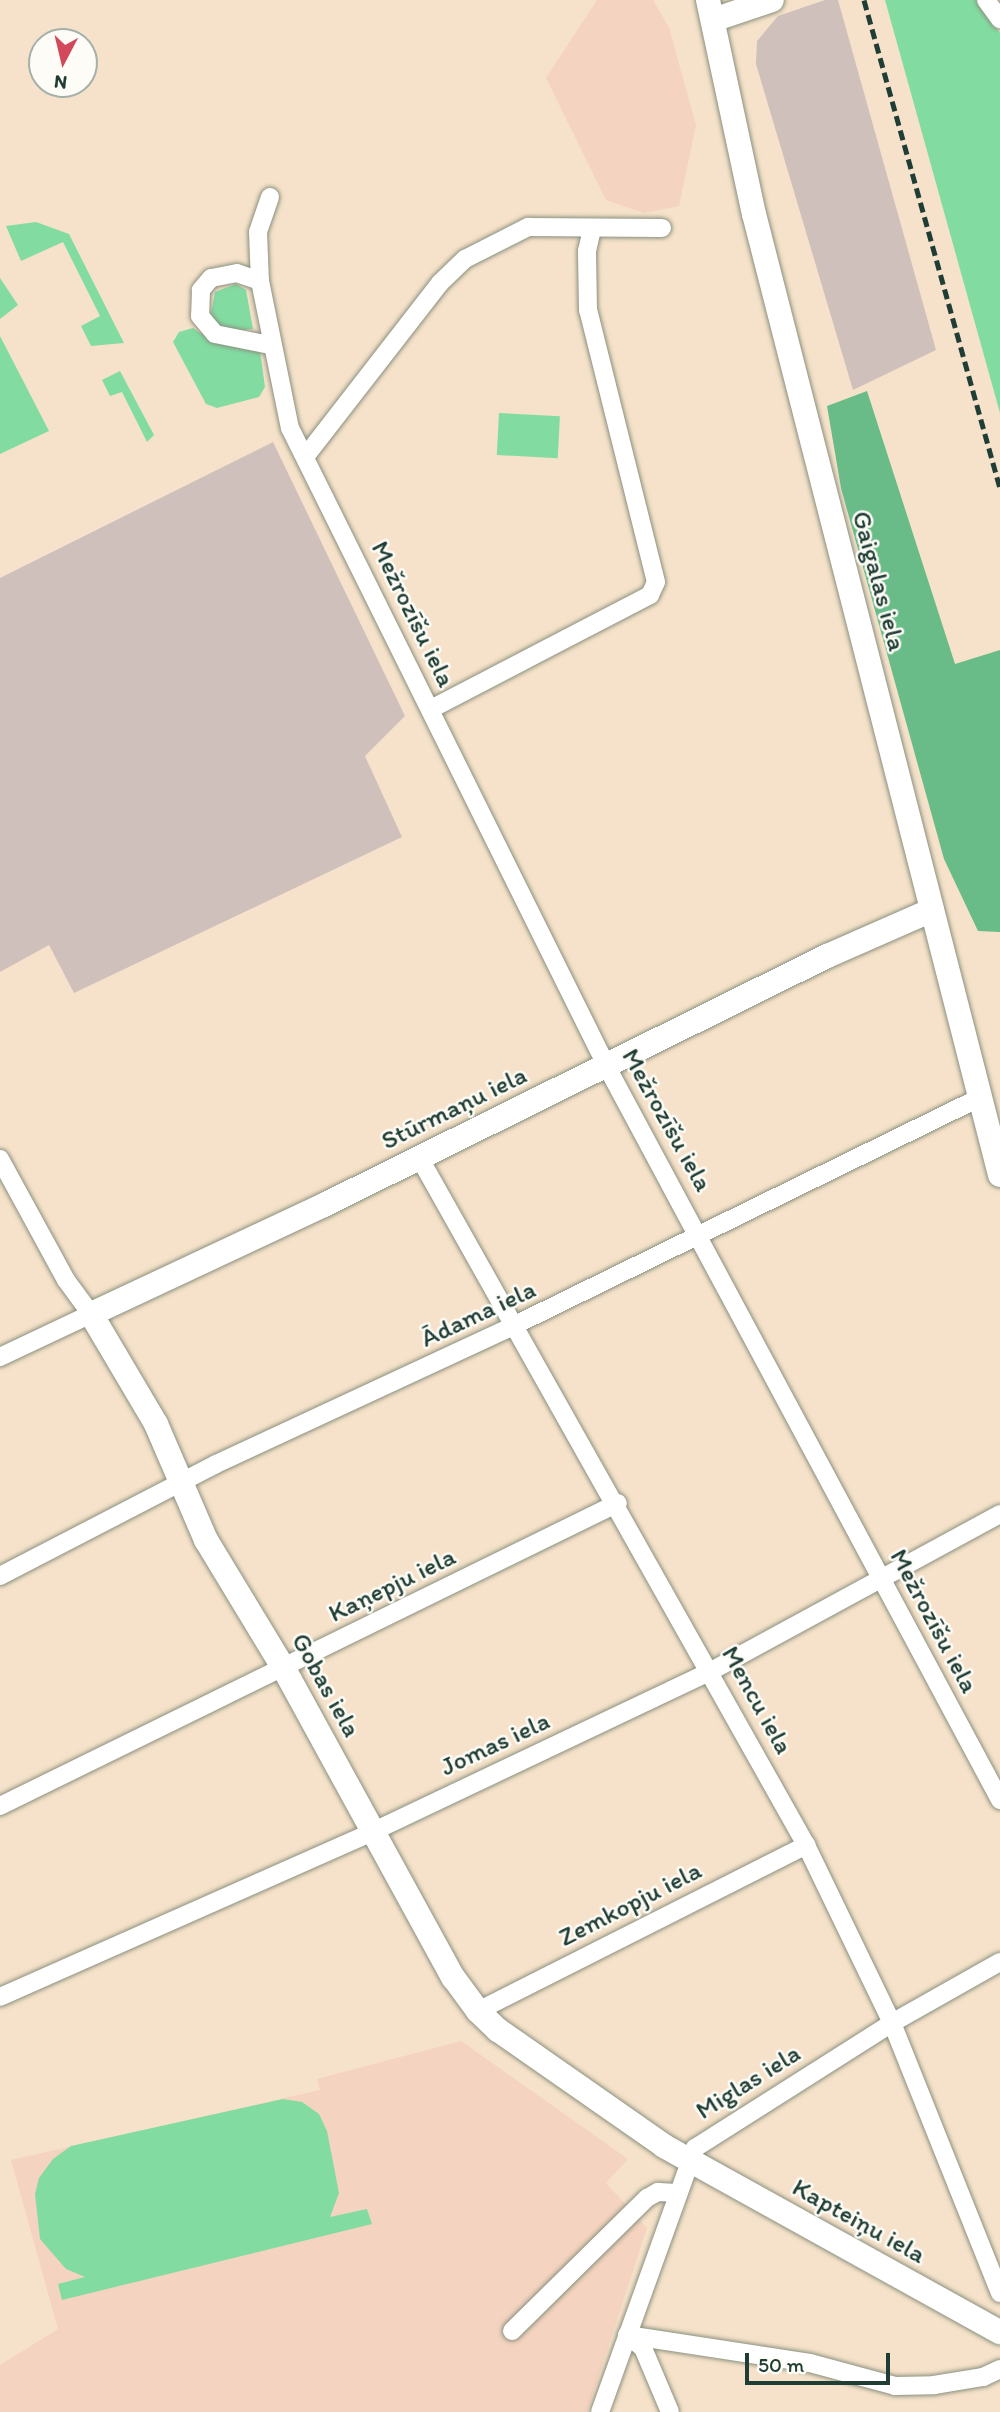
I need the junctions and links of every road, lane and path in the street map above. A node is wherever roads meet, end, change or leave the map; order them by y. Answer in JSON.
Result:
{"nodes":[{"id":1,"x":772,"y":0,"type":"edge"},
{"id":2,"x":986,"y":0,"type":"edge"},
{"id":3,"x":710,"y":10,"type":"edge"},
{"id":4,"x":1000,"y":19,"type":"edge"},
{"id":5,"x":270,"y":197,"type":"dead end"},
{"id":6,"x":662,"y":228,"type":"dead end"},
{"id":7,"x":592,"y":230,"type":"junction"},
{"id":8,"x":260,"y":281,"type":"junction"},
{"id":9,"x":270,"y":345,"type":"junction"},
{"id":10,"x":305,"y":457,"type":"junction"},
{"id":11,"x":431,"y":709,"type":"junction"},
{"id":12,"x":932,"y":910,"type":"junction"},
{"id":13,"x":607,"y":1067,"type":"junction"},
{"id":14,"x":979,"y":1098,"type":"junction"},
{"id":15,"x":419,"y":1157,"type":"junction"},
{"id":16,"x":0,"y":1159,"type":"edge"},
{"id":17,"x":1000,"y":1175,"type":"edge"},
{"id":18,"x":700,"y":1235,"type":"junction"},
{"id":19,"x":91,"y":1314,"type":"junction"},
{"id":20,"x":516,"y":1325,"type":"junction"},
{"id":21,"x":0,"y":1357,"type":"edge"},
{"id":22,"x":179,"y":1486,"type":"junction"},
{"id":23,"x":618,"y":1503,"type":"junction"},
{"id":24,"x":1000,"y":1514,"type":"edge"},
{"id":25,"x":0,"y":1576,"type":"edge"},
{"id":26,"x":881,"y":1579,"type":"junction"},
{"id":27,"x":283,"y":1667,"type":"junction"},
{"id":28,"x":711,"y":1671,"type":"junction"},
{"id":29,"x":1000,"y":1800,"type":"edge"},
{"id":30,"x":0,"y":1806,"type":"edge"},
{"id":31,"x":372,"y":1832,"type":"junction"},
{"id":32,"x":806,"y":1844,"type":"junction"},
{"id":33,"x":1000,"y":1962,"type":"edge"},
{"id":34,"x":0,"y":1997,"type":"edge"},
{"id":35,"x":478,"y":2011,"type":"junction"},
{"id":36,"x":892,"y":2023,"type":"junction"},
{"id":37,"x":690,"y":2161,"type":"junction"},
{"id":38,"x":678,"y":2193,"type":"junction"},
{"id":39,"x":1000,"y":2293,"type":"edge"},
{"id":40,"x":512,"y":2331,"type":"dead end"},
{"id":41,"x":1000,"y":2332,"type":"edge"},
{"id":42,"x":627,"y":2335,"type":"junction"},
{"id":43,"x":1000,"y":2369,"type":"edge"},
{"id":44,"x":600,"y":2412,"type":"edge"},
{"id":45,"x":670,"y":2412,"type":"edge"}],
"edges":[{"from":1,"to":3,"type":"street"},
{"from":2,"to":4,"type":"street"},
{"from":3,"to":12,"type":"street","name":"Gaigalas iela"},
{"from":5,"to":8,"type":"street","name":"Mežrozīšu iela"},
{"from":6,"to":7,"type":"street"},
{"from":7,"to":10,"type":"street"},
{"from":7,"to":11,"type":"street"},
{"from":8,"to":9,"type":"street","name":"Mežrozīšu iela"},
{"from":8,"to":9,"type":"street"},
{"from":9,"to":10,"type":"street","name":"Mežrozīšu iela"},
{"from":10,"to":11,"type":"street","name":"Mežrozīšu iela"},
{"from":11,"to":13,"type":"street","name":"Mežrozīšu iela"},
{"from":12,"to":13,"type":"street","name":"Stūrmaņu iela"},
{"from":12,"to":14,"type":"street","name":"Gaigalas iela"},
{"from":13,"to":15,"type":"street","name":"Stūrmaņu iela"},
{"from":13,"to":18,"type":"street","name":"Mežrozīšu iela"},
{"from":14,"to":17,"type":"street","name":"Gaigalas iela"},
{"from":14,"to":18,"type":"street","name":"Ādama iela"},
{"from":15,"to":19,"type":"street","name":"Stūrmaņu iela"},
{"from":15,"to":20,"type":"street","name":"Mencu iela"},
{"from":16,"to":19,"type":"street","name":"Gobas iela"},
{"from":18,"to":20,"type":"street","name":"Ādama iela"},
{"from":18,"to":26,"type":"street","name":"Mežrozīšu iela"},
{"from":19,"to":21,"type":"street","name":"Stūrmaņu iela"},
{"from":19,"to":22,"type":"street","name":"Gobas iela"},
{"from":20,"to":22,"type":"street","name":"Ādama iela"},
{"from":20,"to":23,"type":"street","name":"Mencu iela"},
{"from":22,"to":25,"type":"street","name":"Ādama iela"},
{"from":22,"to":27,"type":"street","name":"Gobas iela"},
{"from":23,"to":27,"type":"street","name":"Kaņepju iela"},
{"from":23,"to":28,"type":"street","name":"Mencu iela"},
{"from":24,"to":26,"type":"street","name":"Jomas iela"},
{"from":26,"to":28,"type":"street","name":"Jomas iela"},
{"from":26,"to":29,"type":"street","name":"Mežrozīšu iela"},
{"from":27,"to":30,"type":"street","name":"Kaņepju iela"},
{"from":27,"to":31,"type":"street","name":"Gobas iela"},
{"from":28,"to":31,"type":"street","name":"Jomas iela"},
{"from":28,"to":32,"type":"street","name":"Mencu iela"},
{"from":31,"to":34,"type":"street","name":"Jomas iela"},
{"from":31,"to":35,"type":"street","name":"Gobas iela"},
{"from":32,"to":35,"type":"street","name":"Zemkopju iela"},
{"from":32,"to":36,"type":"street","name":"Mencu iela"},
{"from":33,"to":36,"type":"street","name":"Miglas iela"},
{"from":35,"to":37,"type":"street","name":"Gobas iela"},
{"from":36,"to":37,"type":"street","name":"Miglas iela"},
{"from":36,"to":39,"type":"street","name":"Mencu iela"},
{"from":37,"to":38,"type":"street","name":"Miglas iela"},
{"from":37,"to":41,"type":"street","name":"Kapteiņu iela"},
{"from":38,"to":40,"type":"street"},
{"from":38,"to":42,"type":"street","name":"Miglas iela"},
{"from":42,"to":43,"type":"street"},
{"from":42,"to":44,"type":"street","name":"Miglas iela"},
{"from":42,"to":45,"type":"street"}]}
